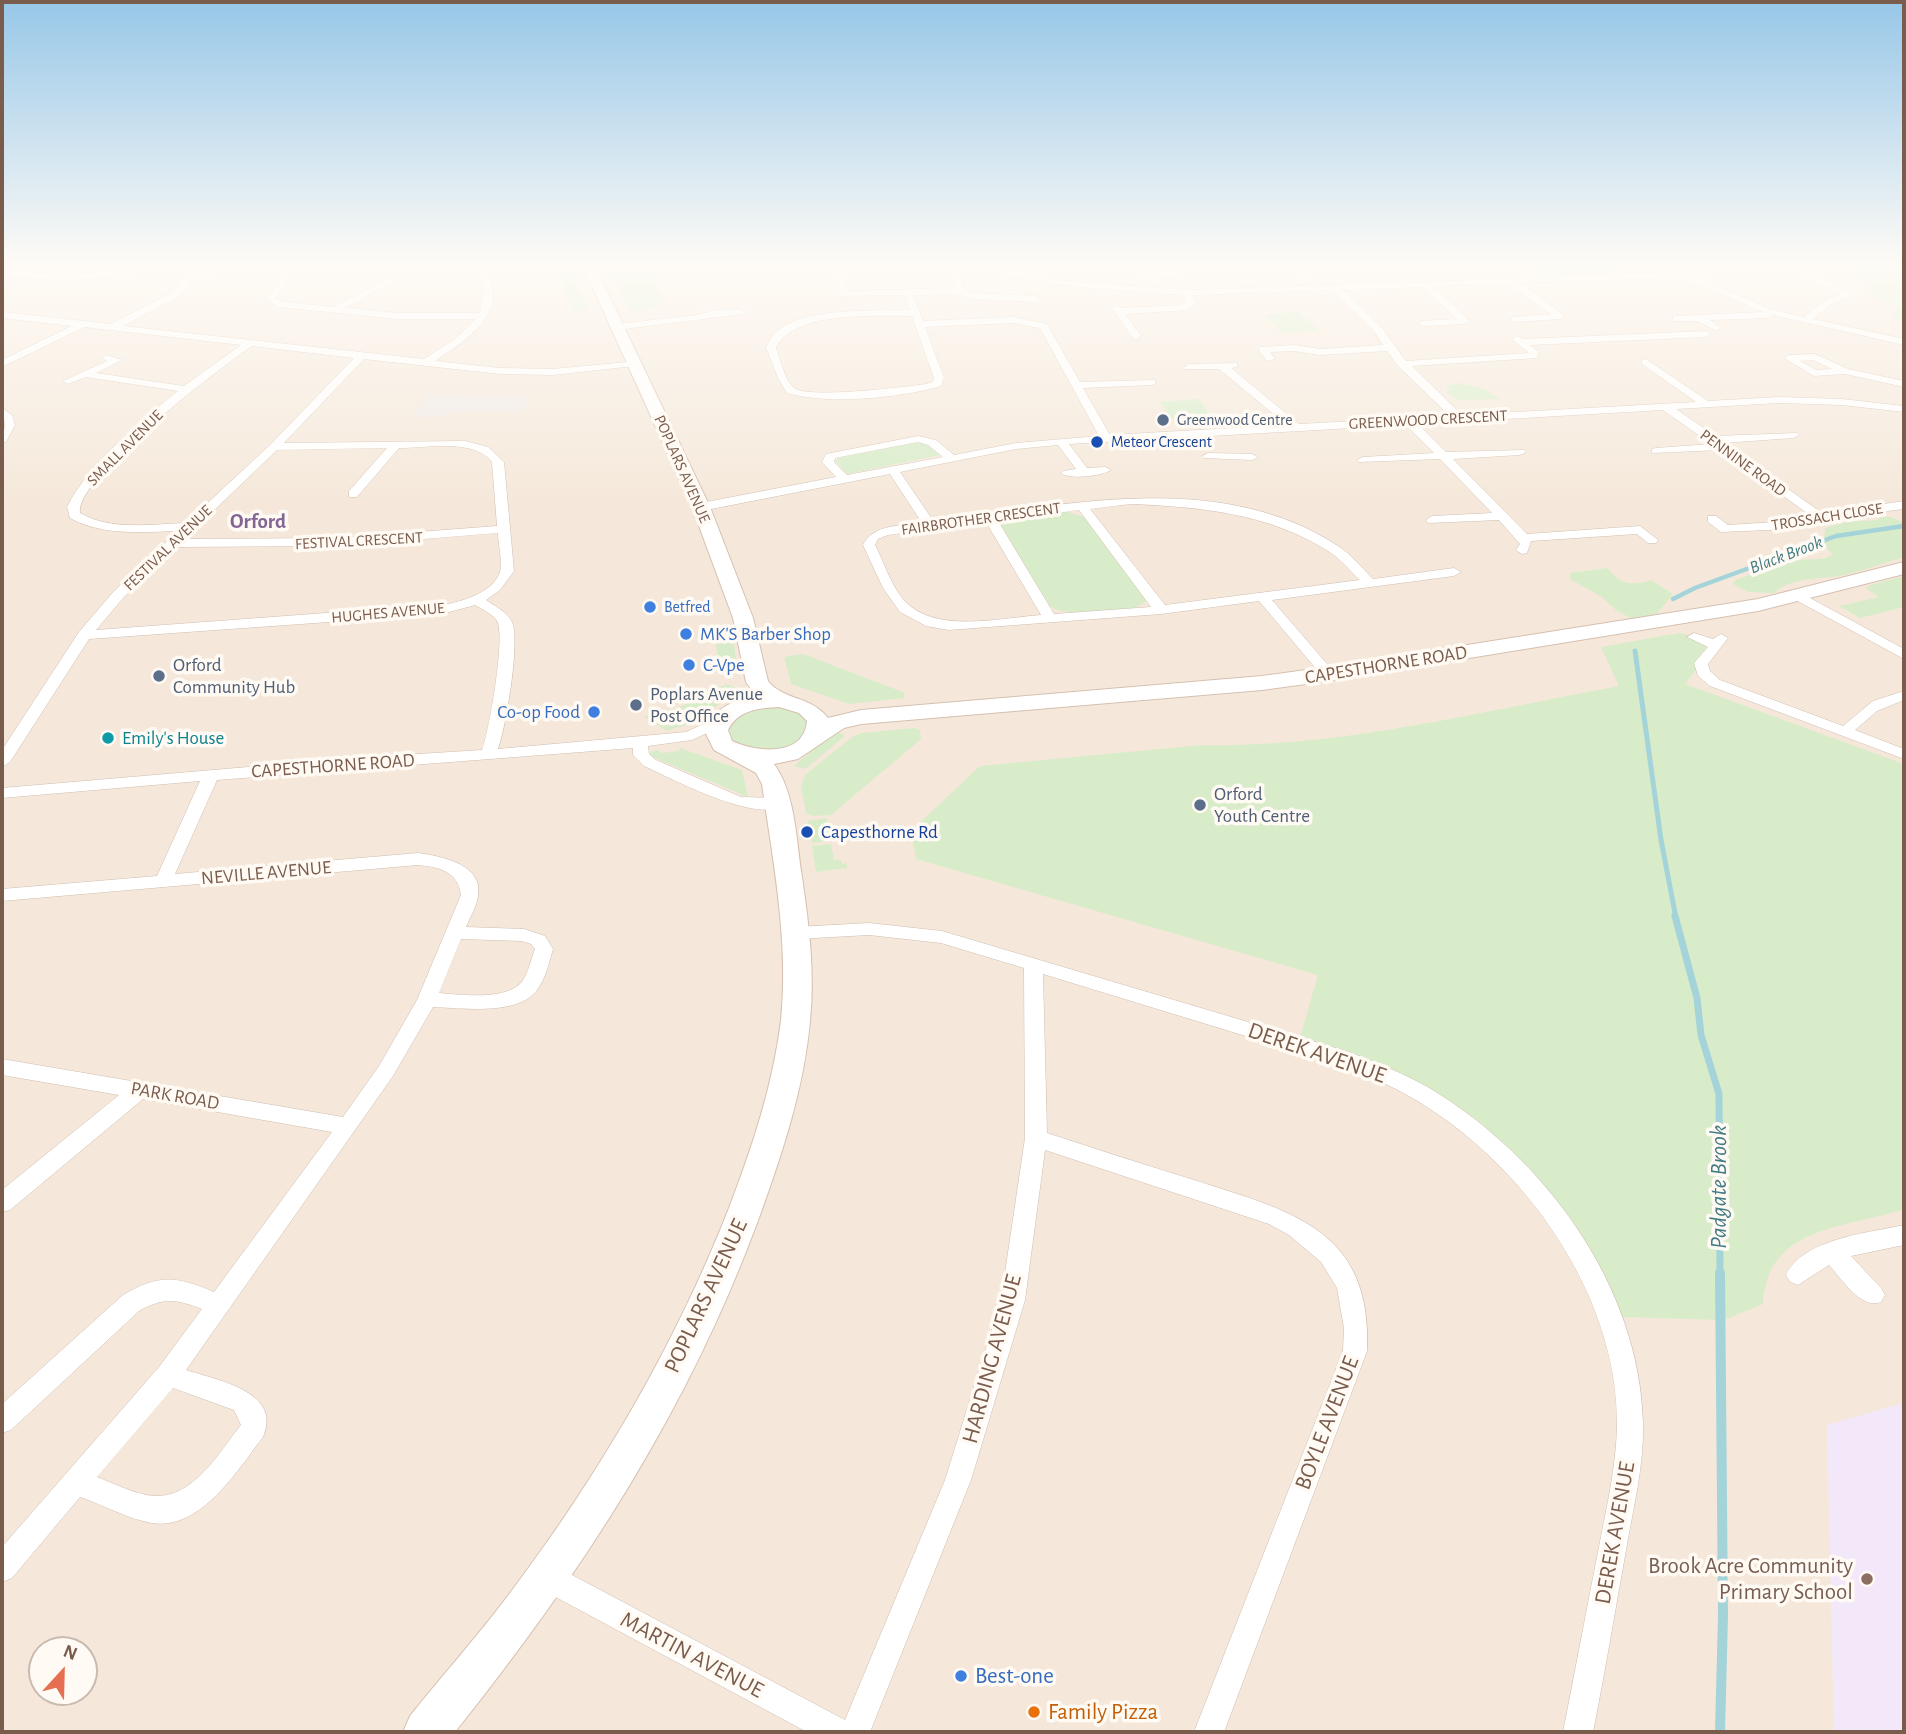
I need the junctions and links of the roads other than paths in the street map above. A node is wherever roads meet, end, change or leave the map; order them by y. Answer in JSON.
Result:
{"nodes":[{"id":1,"x":41,"y":345,"type":"edge"},
{"id":2,"x":247,"y":345,"type":"edge"},
{"id":3,"x":268,"y":345,"type":"edge"},
{"id":4,"x":450,"y":345,"type":"edge"},
{"id":5,"x":625,"y":345,"type":"edge"},
{"id":6,"x":772,"y":345,"type":"edge"},
{"id":7,"x":926,"y":345,"type":"edge"},
{"id":8,"x":1054,"y":345,"type":"edge"},
{"id":9,"x":1386,"y":345,"type":"edge"},
{"id":10,"x":1524,"y":345,"type":"edge"},
{"id":11,"x":1387,"y":348,"type":"junction"},
{"id":12,"x":362,"y":355,"type":"junction"},
{"id":13,"x":1265,"y":357,"type":"dead end"},
{"id":14,"x":107,"y":358,"type":"dead end"},
{"id":15,"x":1662,"y":361,"type":"dead end"},
{"id":16,"x":1646,"y":362,"type":"junction"},
{"id":17,"x":425,"y":363,"type":"junction"},
{"id":18,"x":634,"y":363,"type":"junction"},
{"id":19,"x":1633,"y":363,"type":"dead end"},
{"id":20,"x":2,"y":364,"type":"edge"},
{"id":21,"x":1402,"y":364,"type":"junction"},
{"id":22,"x":1236,"y":365,"type":"dead end"},
{"id":23,"x":1222,"y":366,"type":"junction"},
{"id":24,"x":1189,"y":367,"type":"dead end"},
{"id":25,"x":1132,"y":371,"type":"dead end"},
{"id":26,"x":1844,"y":371,"type":"dead end"},
{"id":27,"x":86,"y":374,"type":"junction"},
{"id":28,"x":68,"y":381,"type":"dead end"},
{"id":29,"x":1136,"y":382,"type":"junction"},
{"id":30,"x":1151,"y":382,"type":"dead end"},
{"id":31,"x":1904,"y":384,"type":"edge"},
{"id":32,"x":1076,"y":385,"type":"junction"},
{"id":33,"x":186,"y":389,"type":"junction"},
{"id":34,"x":1706,"y":404,"type":"junction"},
{"id":35,"x":1665,"y":407,"type":"junction"},
{"id":36,"x":1904,"y":409,"type":"edge"},
{"id":37,"x":2,"y":411,"type":"edge"},
{"id":38,"x":1459,"y":418,"type":"junction"},
{"id":39,"x":1409,"y":421,"type":"junction"},
{"id":40,"x":1296,"y":427,"type":"junction"},
{"id":41,"x":1782,"y":427,"type":"dead end"},
{"id":42,"x":1209,"y":432,"type":"junction"},
{"id":43,"x":1105,"y":438,"type":"junction"},
{"id":44,"x":2,"y":440,"type":"edge"},
{"id":45,"x":1644,"y":440,"type":"dead end"},
{"id":46,"x":1061,"y":441,"type":"junction"},
{"id":47,"x":1716,"y":443,"type":"junction"},
{"id":48,"x":395,"y":446,"type":"junction"},
{"id":49,"x":274,"y":447,"type":"junction"},
{"id":50,"x":1354,"y":450,"type":"dead end"},
{"id":51,"x":1208,"y":456,"type":"dead end"},
{"id":52,"x":1223,"y":456,"type":"junction"},
{"id":53,"x":1443,"y":456,"type":"junction"},
{"id":54,"x":1252,"y":457,"type":"dead end"},
{"id":55,"x":952,"y":459,"type":"junction"},
{"id":56,"x":1363,"y":460,"type":"junction"},
{"id":57,"x":1532,"y":463,"type":"dead end"},
{"id":58,"x":893,"y":470,"type":"junction"},
{"id":59,"x":1105,"y":470,"type":"dead end"},
{"id":60,"x":1083,"y":471,"type":"junction"},
{"id":61,"x":1375,"y":472,"type":"dead end"},
{"id":62,"x":1068,"y":473,"type":"dead end"},
{"id":63,"x":844,"y":479,"type":"junction"},
{"id":64,"x":353,"y":494,"type":"dead end"},
{"id":65,"x":1081,"y":505,"type":"junction"},
{"id":66,"x":1904,"y":505,"type":"edge"},
{"id":67,"x":701,"y":507,"type":"junction"},
{"id":68,"x":1501,"y":516,"type":"junction"},
{"id":69,"x":1438,"y":517,"type":"dead end"},
{"id":70,"x":990,"y":518,"type":"junction"},
{"id":71,"x":1821,"y":518,"type":"junction"},
{"id":72,"x":1712,"y":519,"type":"dead end"},
{"id":73,"x":930,"y":526,"type":"junction"},
{"id":74,"x":189,"y":527,"type":"junction"},
{"id":75,"x":503,"y":529,"type":"junction"},
{"id":76,"x":1652,"y":540,"type":"dead end"},
{"id":77,"x":172,"y":543,"type":"junction"},
{"id":78,"x":1904,"y":568,"type":"edge"},
{"id":79,"x":1455,"y":569,"type":"dead end"},
{"id":80,"x":1370,"y":583,"type":"junction"},
{"id":81,"x":1799,"y":596,"type":"junction"},
{"id":82,"x":1262,"y":597,"type":"junction"},
{"id":83,"x":477,"y":600,"type":"junction"},
{"id":84,"x":1161,"y":610,"type":"junction"},
{"id":85,"x":1051,"y":619,"type":"junction"},
{"id":86,"x":85,"y":635,"type":"junction"},
{"id":87,"x":1694,"y":637,"type":"dead end"},
{"id":88,"x":1904,"y":655,"type":"edge"},
{"id":89,"x":1328,"y":674,"type":"junction"},
{"id":90,"x":757,"y":682,"type":"junction"},
{"id":91,"x":1904,"y":695,"type":"edge"},
{"id":92,"x":781,"y":700,"type":"junction"},
{"id":93,"x":807,"y":708,"type":"junction"},
{"id":94,"x":727,"y":715,"type":"junction"},
{"id":95,"x":861,"y":717,"type":"junction"},
{"id":96,"x":1845,"y":732,"type":"junction"},
{"id":97,"x":664,"y":740,"type":"junction"},
{"id":98,"x":811,"y":741,"type":"junction"},
{"id":99,"x":640,"y":743,"type":"junction"},
{"id":100,"x":736,"y":754,"type":"junction"},
{"id":101,"x":1904,"y":754,"type":"edge"},
{"id":102,"x":488,"y":755,"type":"junction"},
{"id":103,"x":2,"y":762,"type":"edge"},
{"id":104,"x":211,"y":775,"type":"junction"},
{"id":105,"x":2,"y":793,"type":"edge"},
{"id":106,"x":776,"y":794,"type":"junction"},
{"id":107,"x":163,"y":882,"type":"junction"},
{"id":108,"x":2,"y":895,"type":"edge"},
{"id":109,"x":456,"y":933,"type":"junction"},
{"id":110,"x":796,"y":933,"type":"junction"},
{"id":111,"x":1033,"y":965,"type":"junction"},
{"id":112,"x":427,"y":1000,"type":"junction"},
{"id":113,"x":2,"y":1067,"type":"edge"},
{"id":114,"x":140,"y":1090,"type":"junction"},
{"id":115,"x":348,"y":1126,"type":"junction"},
{"id":116,"x":1036,"y":1138,"type":"junction"},
{"id":117,"x":2,"y":1203,"type":"edge"},
{"id":118,"x":1904,"y":1235,"type":"edge"},
{"id":119,"x":1830,"y":1251,"type":"junction"},
{"id":120,"x":1798,"y":1275,"type":"dead end"},
{"id":121,"x":1874,"y":1295,"type":"dead end"},
{"id":122,"x":219,"y":1306,"type":"junction"},
{"id":123,"x":168,"y":1375,"type":"junction"},
{"id":124,"x":2,"y":1421,"type":"edge"},
{"id":125,"x":77,"y":1483,"type":"junction"},
{"id":126,"x":4,"y":1561,"type":"edge"},
{"id":127,"x":547,"y":1577,"type":"junction"},
{"id":128,"x":433,"y":1729,"type":"edge"},
{"id":129,"x":837,"y":1732,"type":"edge"},
{"id":130,"x":855,"y":1732,"type":"edge"},
{"id":131,"x":1209,"y":1732,"type":"edge"},
{"id":132,"x":1578,"y":1732,"type":"edge"}],
"edges":[{"from":1,"to":20,"type":"street"},
{"from":2,"to":33,"type":"street","name":"SMALL AVENUE"},
{"from":3,"to":12,"type":"street"},
{"from":4,"to":17,"type":"street"},
{"from":5,"to":18,"type":"street","name":"POPLARS AVENUE"},
{"from":6,"to":7,"type":"street"},
{"from":8,"to":32,"type":"street"},
{"from":9,"to":11,"type":"street"},
{"from":10,"to":21,"type":"street"},
{"from":11,"to":13,"type":"street"},
{"from":11,"to":21,"type":"street"},
{"from":12,"to":17,"type":"street"},
{"from":12,"to":49,"type":"street","name":"FESTIVAL AVENUE"},
{"from":14,"to":27,"type":"street"},
{"from":15,"to":16,"type":"street"},
{"from":16,"to":19,"type":"street"},
{"from":16,"to":34,"type":"street"},
{"from":17,"to":18,"type":"street"},
{"from":18,"to":67,"type":"street","name":"POPLARS AVENUE"},
{"from":21,"to":38,"type":"street"},
{"from":22,"to":23,"type":"street"},
{"from":23,"to":24,"type":"street"},
{"from":23,"to":40,"type":"street"},
{"from":25,"to":29,"type":"street"},
{"from":26,"to":31,"type":"street"},
{"from":27,"to":28,"type":"street"},
{"from":27,"to":33,"type":"street"},
{"from":29,"to":30,"type":"street"},
{"from":29,"to":32,"type":"street"},
{"from":32,"to":43,"type":"street"},
{"from":33,"to":74,"type":"street","name":"SMALL AVENUE"},
{"from":34,"to":35,"type":"street","name":"GREENWOOD CRESCENT"},
{"from":34,"to":36,"type":"street","name":"GREENWOOD CRESCENT"},
{"from":35,"to":38,"type":"street","name":"GREENWOOD CRESCENT"},
{"from":35,"to":47,"type":"street","name":"PENNINE ROAD"},
{"from":37,"to":44,"type":"street"},
{"from":38,"to":39,"type":"street","name":"GREENWOOD CRESCENT"},
{"from":39,"to":40,"type":"street","name":"GREENWOOD CRESCENT"},
{"from":39,"to":53,"type":"street"},
{"from":40,"to":42,"type":"street","name":"GREENWOOD CRESCENT"},
{"from":41,"to":47,"type":"street"},
{"from":42,"to":43,"type":"street","name":"GREENWOOD CRESCENT"},
{"from":42,"to":52,"type":"street"},
{"from":43,"to":46,"type":"street","name":"GREENWOOD CRESCENT"},
{"from":45,"to":47,"type":"street"},
{"from":46,"to":55,"type":"street","name":"GREENWOOD CRESCENT"},
{"from":46,"to":60,"type":"street"},
{"from":47,"to":71,"type":"street","name":"PENNINE ROAD"},
{"from":48,"to":49,"type":"street","name":"HUGHES AVENUE"},
{"from":48,"to":64,"type":"street"},
{"from":48,"to":75,"type":"street","name":"HUGHES AVENUE"},
{"from":49,"to":74,"type":"street","name":"FESTIVAL AVENUE"},
{"from":50,"to":56,"type":"street"},
{"from":51,"to":52,"type":"street"},
{"from":52,"to":54,"type":"street"},
{"from":53,"to":56,"type":"street"},
{"from":53,"to":57,"type":"street"},
{"from":53,"to":68,"type":"street"},
{"from":55,"to":58,"type":"street","name":"GREENWOOD CRESCENT"},
{"from":55,"to":63,"type":"street"},
{"from":56,"to":61,"type":"street"},
{"from":58,"to":63,"type":"street","name":"GREENWOOD CRESCENT"},
{"from":58,"to":73,"type":"street"},
{"from":59,"to":60,"type":"street"},
{"from":60,"to":62,"type":"street"},
{"from":63,"to":67,"type":"street","name":"GREENWOOD CRESCENT"},
{"from":65,"to":70,"type":"street","name":"FAIRBROTHER CRESCENT"},
{"from":65,"to":80,"type":"street","name":"FAIRBROTHER CRESCENT"},
{"from":65,"to":84,"type":"street"},
{"from":66,"to":71,"type":"street","name":"TROSSACH CLOSE"},
{"from":67,"to":90,"type":"street","name":"POPLARS AVENUE"},
{"from":68,"to":69,"type":"street"},
{"from":68,"to":76,"type":"street"},
{"from":70,"to":73,"type":"street","name":"FAIRBROTHER CRESCENT"},
{"from":70,"to":85,"type":"street"},
{"from":71,"to":72,"type":"street","name":"TROSSACH CLOSE"},
{"from":73,"to":85,"type":"street","name":"FAIRBROTHER CRESCENT"},
{"from":74,"to":77,"type":"street","name":"FESTIVAL AVENUE"},
{"from":75,"to":77,"type":"street","name":"FESTIVAL CRESCENT"},
{"from":75,"to":83,"type":"street","name":"HUGHES AVENUE"},
{"from":77,"to":86,"type":"street","name":"FESTIVAL AVENUE"},
{"from":78,"to":81,"type":"street","name":"CAPESTHORNE ROAD"},
{"from":79,"to":80,"type":"street","name":"FAIRBROTHER CRESCENT"},
{"from":80,"to":82,"type":"street","name":"FAIRBROTHER CRESCENT"},
{"from":81,"to":88,"type":"street"},
{"from":81,"to":89,"type":"street","name":"CAPESTHORNE ROAD"},
{"from":82,"to":84,"type":"street","name":"FAIRBROTHER CRESCENT"},
{"from":82,"to":89,"type":"street"},
{"from":83,"to":86,"type":"street","name":"HUGHES AVENUE"},
{"from":83,"to":102,"type":"street"},
{"from":84,"to":85,"type":"street","name":"FAIRBROTHER CRESCENT"},
{"from":86,"to":103,"type":"street","name":"FESTIVAL AVENUE"},
{"from":87,"to":96,"type":"street"},
{"from":89,"to":95,"type":"street","name":"CAPESTHORNE ROAD"},
{"from":90,"to":92,"type":"street"},
{"from":90,"to":94,"type":"street"},
{"from":91,"to":96,"type":"street"},
{"from":92,"to":93,"type":"street","name":"CAPESTHORNE ROAD"},
{"from":92,"to":94,"type":"street"},
{"from":93,"to":95,"type":"street","name":"CAPESTHORNE ROAD"},
{"from":93,"to":98,"type":"street"},
{"from":94,"to":97,"type":"street","name":"CAPESTHORNE ROAD"},
{"from":94,"to":100,"type":"street"},
{"from":95,"to":98,"type":"street","name":"CAPESTHORNE ROAD"},
{"from":96,"to":101,"type":"street"},
{"from":97,"to":99,"type":"street","name":"CAPESTHORNE ROAD"},
{"from":97,"to":100,"type":"street","name":"CAPESTHORNE ROAD"},
{"from":98,"to":100,"type":"street","name":"CAPESTHORNE ROAD"},
{"from":98,"to":106,"type":"street"},
{"from":99,"to":102,"type":"street","name":"CAPESTHORNE ROAD"},
{"from":99,"to":106,"type":"street"},
{"from":100,"to":106,"type":"street"},
{"from":102,"to":104,"type":"street","name":"CAPESTHORNE ROAD"},
{"from":104,"to":105,"type":"street","name":"CAPESTHORNE ROAD"},
{"from":104,"to":107,"type":"street"},
{"from":106,"to":110,"type":"street","name":"POPLARS AVENUE"},
{"from":107,"to":108,"type":"street","name":"NEVILLE AVENUE"},
{"from":107,"to":109,"type":"street","name":"NEVILLE AVENUE"},
{"from":109,"to":112,"type":"street","name":"NEVILLE AVENUE"},
{"from":109,"to":112,"type":"street"},
{"from":110,"to":111,"type":"street","name":"DEREK AVENUE"},
{"from":110,"to":127,"type":"street","name":"POPLARS AVENUE"},
{"from":111,"to":116,"type":"street","name":"HARDING AVENUE"},
{"from":111,"to":132,"type":"street","name":"DEREK AVENUE"},
{"from":112,"to":115,"type":"street","name":"NEVILLE AVENUE"},
{"from":113,"to":114,"type":"street","name":"PARK ROAD"},
{"from":114,"to":115,"type":"street","name":"PARK ROAD"},
{"from":114,"to":117,"type":"street"},
{"from":115,"to":122,"type":"street","name":"NEVILLE AVENUE"},
{"from":116,"to":130,"type":"street","name":"HARDING AVENUE"},
{"from":116,"to":131,"type":"street","name":"BOYLE AVENUE"},
{"from":118,"to":119,"type":"street"},
{"from":119,"to":120,"type":"street"},
{"from":119,"to":121,"type":"street"},
{"from":122,"to":123,"type":"street","name":"NEVILLE AVENUE"},
{"from":122,"to":124,"type":"street"},
{"from":123,"to":125,"type":"street","name":"NEVILLE AVENUE"},
{"from":123,"to":125,"type":"street"},
{"from":125,"to":126,"type":"street","name":"NEVILLE AVENUE"},
{"from":127,"to":128,"type":"street","name":"POPLARS AVENUE"},
{"from":127,"to":129,"type":"street","name":"MARTIN AVENUE"}]}
